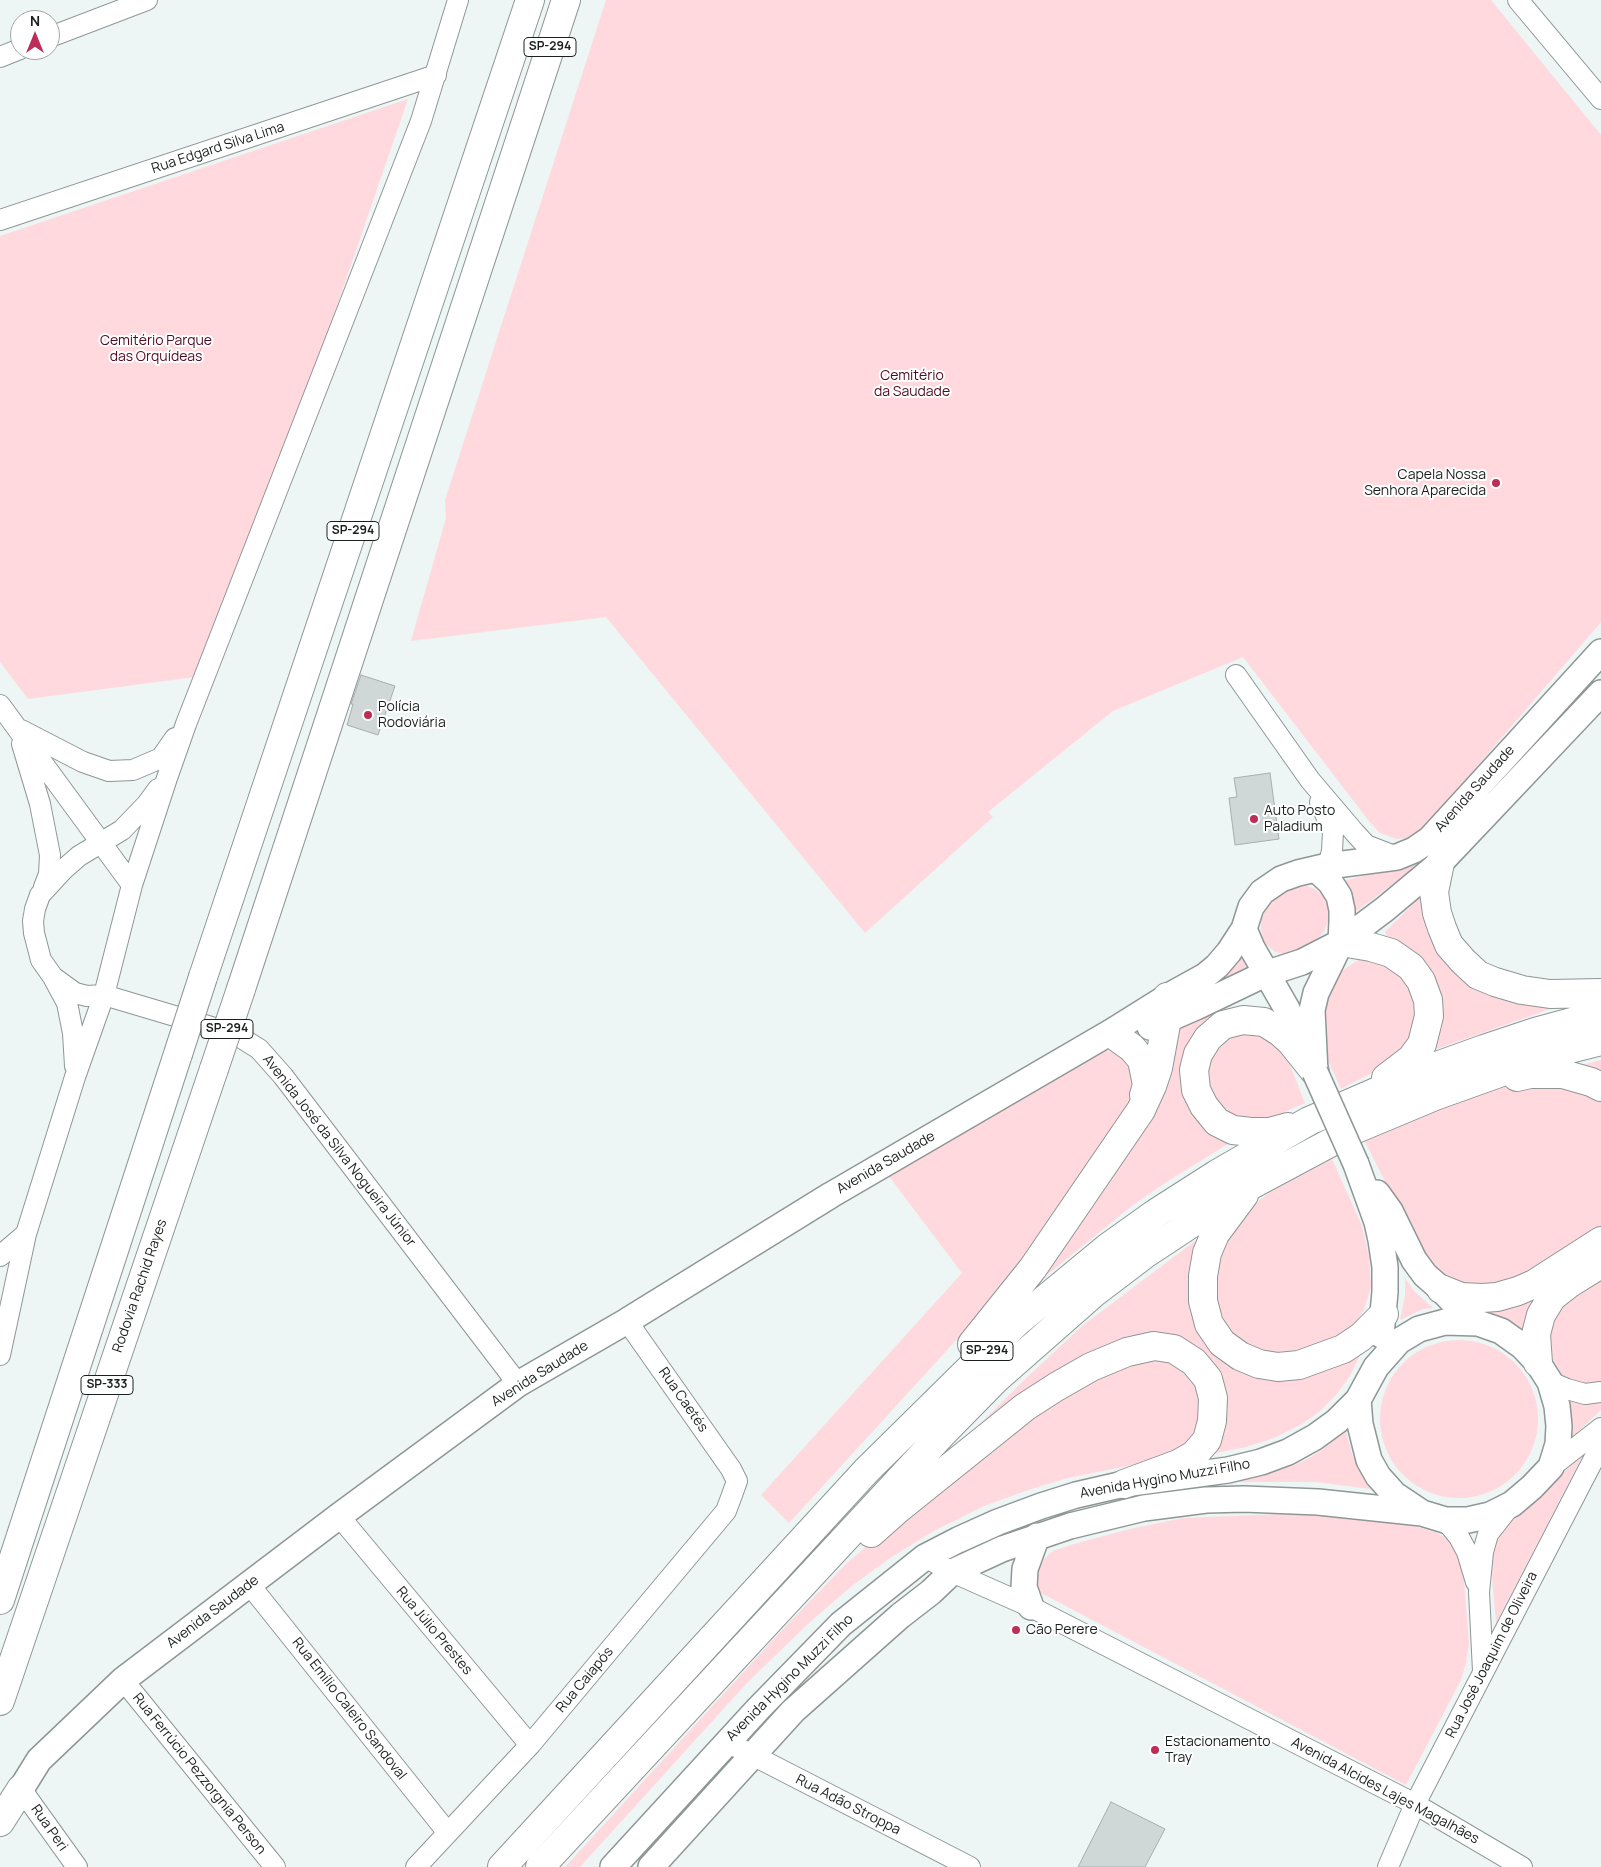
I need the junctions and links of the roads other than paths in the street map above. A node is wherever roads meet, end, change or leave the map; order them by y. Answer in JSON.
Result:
{"nodes":[{"id":1,"x":147,"y":0,"type":"edge"},
{"id":2,"x":458,"y":0,"type":"edge"},
{"id":3,"x":530,"y":0,"type":"edge"},
{"id":4,"x":566,"y":0,"type":"edge"},
{"id":5,"x":1518,"y":0,"type":"edge"},
{"id":6,"x":60,"y":33,"type":"edge"},
{"id":7,"x":436,"y":75,"type":"junction"},
{"id":8,"x":1601,"y":98,"type":"edge"},
{"id":9,"x":0,"y":220,"type":"edge"},
{"id":10,"x":1601,"y":652,"type":"edge"},
{"id":11,"x":1236,"y":676,"type":"dead end"},
{"id":12,"x":1601,"y":693,"type":"edge"},
{"id":13,"x":0,"y":704,"type":"edge"},
{"id":14,"x":186,"y":724,"type":"junction"},
{"id":15,"x":17,"y":728,"type":"junction"},
{"id":16,"x":167,"y":778,"type":"junction"},
{"id":17,"x":1310,"y":780,"type":"junction"},
{"id":18,"x":100,"y":843,"type":"junction"},
{"id":19,"x":1397,"y":858,"type":"junction"},
{"id":20,"x":1440,"y":863,"type":"junction"},
{"id":21,"x":1322,"y":868,"type":"junction"},
{"id":22,"x":132,"y":885,"type":"junction"},
{"id":23,"x":40,"y":895,"type":"junction"},
{"id":24,"x":1244,"y":929,"type":"junction"},
{"id":25,"x":1341,"y":942,"type":"junction"},
{"id":26,"x":1265,"y":974,"type":"junction"},
{"id":27,"x":53,"y":977,"type":"junction"},
{"id":28,"x":1601,"y":993,"type":"edge"},
{"id":29,"x":104,"y":995,"type":"junction"},
{"id":30,"x":1196,"y":1007,"type":"junction"},
{"id":31,"x":1167,"y":1008,"type":"junction"},
{"id":32,"x":1287,"y":1009,"type":"junction"},
{"id":33,"x":1601,"y":1014,"type":"edge"},
{"id":34,"x":1118,"y":1038,"type":"junction"},
{"id":35,"x":1601,"y":1041,"type":"edge"},
{"id":36,"x":178,"y":1054,"type":"joint"},
{"id":37,"x":1062,"y":1061,"type":"junction"},
{"id":38,"x":214,"y":1069,"type":"joint"},
{"id":39,"x":1315,"y":1072,"type":"junction"},
{"id":40,"x":75,"y":1077,"type":"junction"},
{"id":41,"x":1601,"y":1087,"type":"edge"},
{"id":42,"x":1435,"y":1096,"type":"junction"},
{"id":43,"x":1356,"y":1100,"type":"junction"},
{"id":44,"x":1141,"y":1110,"type":"junction"},
{"id":45,"x":1309,"y":1121,"type":"junction"},
{"id":46,"x":1356,"y":1164,"type":"junction"},
{"id":47,"x":1265,"y":1176,"type":"junction"},
{"id":48,"x":26,"y":1234,"type":"junction"},
{"id":49,"x":1601,"y":1241,"type":"edge"},
{"id":50,"x":0,"y":1256,"type":"edge"},
{"id":51,"x":1601,"y":1264,"type":"edge"},
{"id":52,"x":1441,"y":1289,"type":"junction"},
{"id":53,"x":1384,"y":1314,"type":"junction"},
{"id":54,"x":627,"y":1321,"type":"junction"},
{"id":55,"x":1478,"y":1323,"type":"junction"},
{"id":56,"x":0,"y":1355,"type":"edge"},
{"id":57,"x":1376,"y":1367,"type":"junction"},
{"id":58,"x":1544,"y":1373,"type":"junction"},
{"id":59,"x":518,"y":1384,"type":"junction"},
{"id":60,"x":1601,"y":1392,"type":"edge"},
{"id":61,"x":1358,"y":1400,"type":"junction"},
{"id":62,"x":1601,"y":1428,"type":"edge"},
{"id":63,"x":1601,"y":1445,"type":"edge"},
{"id":64,"x":1551,"y":1467,"type":"junction"},
{"id":65,"x":867,"y":1470,"type":"junction"},
{"id":66,"x":737,"y":1481,"type":"joint"},
{"id":67,"x":1124,"y":1484,"type":"junction"},
{"id":68,"x":1512,"y":1504,"type":"junction"},
{"id":69,"x":339,"y":1516,"type":"junction"},
{"id":70,"x":1433,"y":1517,"type":"junction"},
{"id":71,"x":1037,"y":1536,"type":"junction"},
{"id":72,"x":925,"y":1557,"type":"junction"},
{"id":73,"x":952,"y":1572,"type":"junction"},
{"id":74,"x":250,"y":1584,"type":"junction"},
{"id":75,"x":1480,"y":1592,"type":"junction"},
{"id":76,"x":0,"y":1600,"type":"edge"},
{"id":77,"x":1031,"y":1607,"type":"junction"},
{"id":78,"x":750,"y":1640,"type":"junction"},
{"id":79,"x":1483,"y":1673,"type":"junction"},
{"id":80,"x":123,"y":1680,"type":"junction"},
{"id":81,"x":0,"y":1701,"type":"edge"},
{"id":82,"x":727,"y":1742,"type":"junction"},
{"id":83,"x":530,"y":1745,"type":"junction"},
{"id":84,"x":752,"y":1756,"type":"junction"},
{"id":85,"x":21,"y":1789,"type":"junction"},
{"id":86,"x":1415,"y":1804,"type":"junction"},
{"id":87,"x":0,"y":1822,"type":"edge"},
{"id":88,"x":448,"y":1833,"type":"junction"},
{"id":89,"x":77,"y":1867,"type":"edge"},
{"id":90,"x":275,"y":1867,"type":"edge"},
{"id":91,"x":416,"y":1867,"type":"edge"},
{"id":92,"x":502,"y":1867,"type":"edge"},
{"id":93,"x":540,"y":1867,"type":"edge"},
{"id":94,"x":613,"y":1867,"type":"edge"},
{"id":95,"x":651,"y":1867,"type":"edge"},
{"id":96,"x":970,"y":1867,"type":"edge"},
{"id":97,"x":1388,"y":1867,"type":"edge"},
{"id":98,"x":1522,"y":1867,"type":"edge"}],
"edges":[{"from":1,"to":6,"type":"street"},
{"from":2,"to":7,"type":"street"},
{"from":3,"to":36,"type":"highway","number":"SP-294","bridge":true},
{"from":4,"to":38,"type":"highway","number":"SP-294","bridge":true},
{"from":5,"to":8,"type":"street"},
{"from":7,"to":9,"type":"street","name":"Rua Edgard Silva Lima"},
{"from":7,"to":14,"type":"street"},
{"from":10,"to":19,"type":"main road","name":"Avenida Saudade"},
{"from":11,"to":17,"type":"street"},
{"from":12,"to":20,"type":"main road","name":"Avenida Saudade"},
{"from":13,"to":15,"type":"street"},
{"from":14,"to":15,"type":"street"},
{"from":14,"to":16,"type":"street"},
{"from":15,"to":18,"type":"street"},
{"from":15,"to":23,"type":"street"},
{"from":16,"to":18,"type":"street"},
{"from":16,"to":22,"type":"street"},
{"from":17,"to":19,"type":"street"},
{"from":17,"to":21,"type":"street"},
{"from":18,"to":22,"type":"street"},
{"from":18,"to":23,"type":"street"},
{"from":19,"to":21,"type":"main road","name":"Avenida Saudade"},
{"from":20,"to":25,"type":"main road","name":"Avenida Saudade"},
{"from":20,"to":28,"type":"highway"},
{"from":21,"to":24,"type":"main road"},
{"from":21,"to":25,"type":"main road"},
{"from":22,"to":29,"type":"street"},
{"from":23,"to":27,"type":"street"},
{"from":24,"to":26,"type":"main road"},
{"from":24,"to":31,"type":"main road"},
{"from":25,"to":26,"type":"main road"},
{"from":25,"to":39,"type":"main road"},
{"from":25,"to":43,"type":"highway"},
{"from":26,"to":30,"type":"main road"},
{"from":26,"to":32,"type":"main road"},
{"from":27,"to":29,"type":"street","name":"Avenida José da Silva Nogueira Júnior"},
{"from":27,"to":40,"type":"street"},
{"from":29,"to":40,"type":"street"},
{"from":29,"to":59,"type":"street","name":"Avenida José da Silva Nogueira Júnior"},
{"from":30,"to":31,"type":"main road"},
{"from":30,"to":32,"type":"main road"},
{"from":31,"to":34,"type":"main road"},
{"from":31,"to":37,"type":"main road"},
{"from":31,"to":44,"type":"highway"},
{"from":32,"to":39,"type":"main road"},
{"from":33,"to":43,"type":"highway","number":"SP-294"},
{"from":34,"to":37,"type":"main road"},
{"from":34,"to":44,"type":"highway"},
{"from":35,"to":42,"type":"highway","number":"SP-294"},
{"from":36,"to":76,"type":"highway","number":"SP-333"},
{"from":37,"to":54,"type":"main road","name":"Avenida Saudade"},
{"from":38,"to":81,"type":"highway","name":"Rodovia Rachid Rayes","number":"SP-333"},
{"from":39,"to":45,"type":"highway"},
{"from":39,"to":46,"type":"main road","bridge":true},
{"from":40,"to":48,"type":"street"},
{"from":41,"to":42,"type":"highway"},
{"from":42,"to":47,"type":"highway","number":"SP-294"},
{"from":43,"to":45,"type":"highway","number":"SP-294"},
{"from":44,"to":65,"type":"highway"},
{"from":45,"to":65,"type":"highway","number":"SP-294"},
{"from":46,"to":52,"type":"main road"},
{"from":46,"to":53,"type":"main road"},
{"from":47,"to":53,"type":"highway"},
{"from":47,"to":78,"type":"highway","number":"SP-294"},
{"from":48,"to":50,"type":"street"},
{"from":48,"to":56,"type":"street"},
{"from":49,"to":52,"type":"highway"},
{"from":51,"to":58,"type":"highway"},
{"from":52,"to":55,"type":"main road"},
{"from":53,"to":57,"type":"main road"},
{"from":54,"to":59,"type":"main road","name":"Avenida Saudade"},
{"from":54,"to":66,"type":"street","name":"Rua Caetés"},
{"from":55,"to":57,"type":"main road"},
{"from":55,"to":58,"type":"main road"},
{"from":57,"to":61,"type":"main road","name":"Avenida Hygino Muzzi Filho"},
{"from":58,"to":60,"type":"street"},
{"from":58,"to":64,"type":"main road"},
{"from":59,"to":69,"type":"main road","name":"Avenida Saudade"},
{"from":61,"to":67,"type":"main road","name":"Avenida Hygino Muzzi Filho"},
{"from":61,"to":70,"type":"main road"},
{"from":62,"to":64,"type":"street"},
{"from":63,"to":79,"type":"street","name":"Rua José Joaquim de Oliveira"},
{"from":64,"to":68,"type":"main road","name":"Avenida Hygino Muzzi Filho"},
{"from":65,"to":92,"type":"highway","number":"SP-294"},
{"from":66,"to":83,"type":"street","name":"Rua Caiapós"},
{"from":67,"to":72,"type":"main road","name":"Avenida Hygino Muzzi Filho"},
{"from":67,"to":78,"type":"highway"},
{"from":68,"to":70,"type":"main road","name":"Avenida Hygino Muzzi Filho"},
{"from":68,"to":75,"type":"street"},
{"from":69,"to":74,"type":"main road","name":"Avenida Saudade"},
{"from":69,"to":83,"type":"street","name":"Rua Júlio Prestes"},
{"from":70,"to":71,"type":"main road","name":"Avenida Hygino Muzzi Filho"},
{"from":70,"to":75,"type":"street"},
{"from":71,"to":73,"type":"main road","name":"Avenida Hygino Muzzi Filho"},
{"from":71,"to":77,"type":"main road"},
{"from":72,"to":73,"type":"street","name":"Avenida Alcides Lajes Magalhães"},
{"from":72,"to":82,"type":"main road","name":"Avenida Hygino Muzzi Filho"},
{"from":73,"to":77,"type":"street","name":"Avenida Alcides Lajes Magalhães"},
{"from":73,"to":84,"type":"main road","name":"Avenida Hygino Muzzi Filho"},
{"from":74,"to":80,"type":"main road","name":"Avenida Saudade"},
{"from":74,"to":88,"type":"street","name":"Rua Emílio Caleiro Sandoval"},
{"from":75,"to":79,"type":"street"},
{"from":77,"to":86,"type":"street","name":"Avenida Alcides Lajes Magalhães"},
{"from":78,"to":93,"type":"highway","number":"SP-294"},
{"from":79,"to":86,"type":"street","name":"Rua José Joaquim de Oliveira"},
{"from":80,"to":85,"type":"main road","name":"Avenida Saudade"},
{"from":80,"to":90,"type":"street","name":"Rua Ferrúcio Pezzorgnia Person"},
{"from":82,"to":84,"type":"street","name":"Rua Adão Stroppa"},
{"from":82,"to":94,"type":"main road","name":"Avenida Hygino Muzzi Filho"},
{"from":83,"to":88,"type":"street","name":"Rua Caiapós"},
{"from":84,"to":95,"type":"main road","name":"Avenida Hygino Muzzi Filho"},
{"from":84,"to":96,"type":"street","name":"Rua Adão Stroppa"},
{"from":85,"to":87,"type":"highway"},
{"from":85,"to":89,"type":"street","name":"Rua Peri"},
{"from":86,"to":97,"type":"street","name":"Rua José Joaquim de Oliveira"},
{"from":86,"to":98,"type":"street","name":"Avenida Alcides Lajes Magalhães"},
{"from":88,"to":91,"type":"street","name":"Rua Caiapós"}]}
